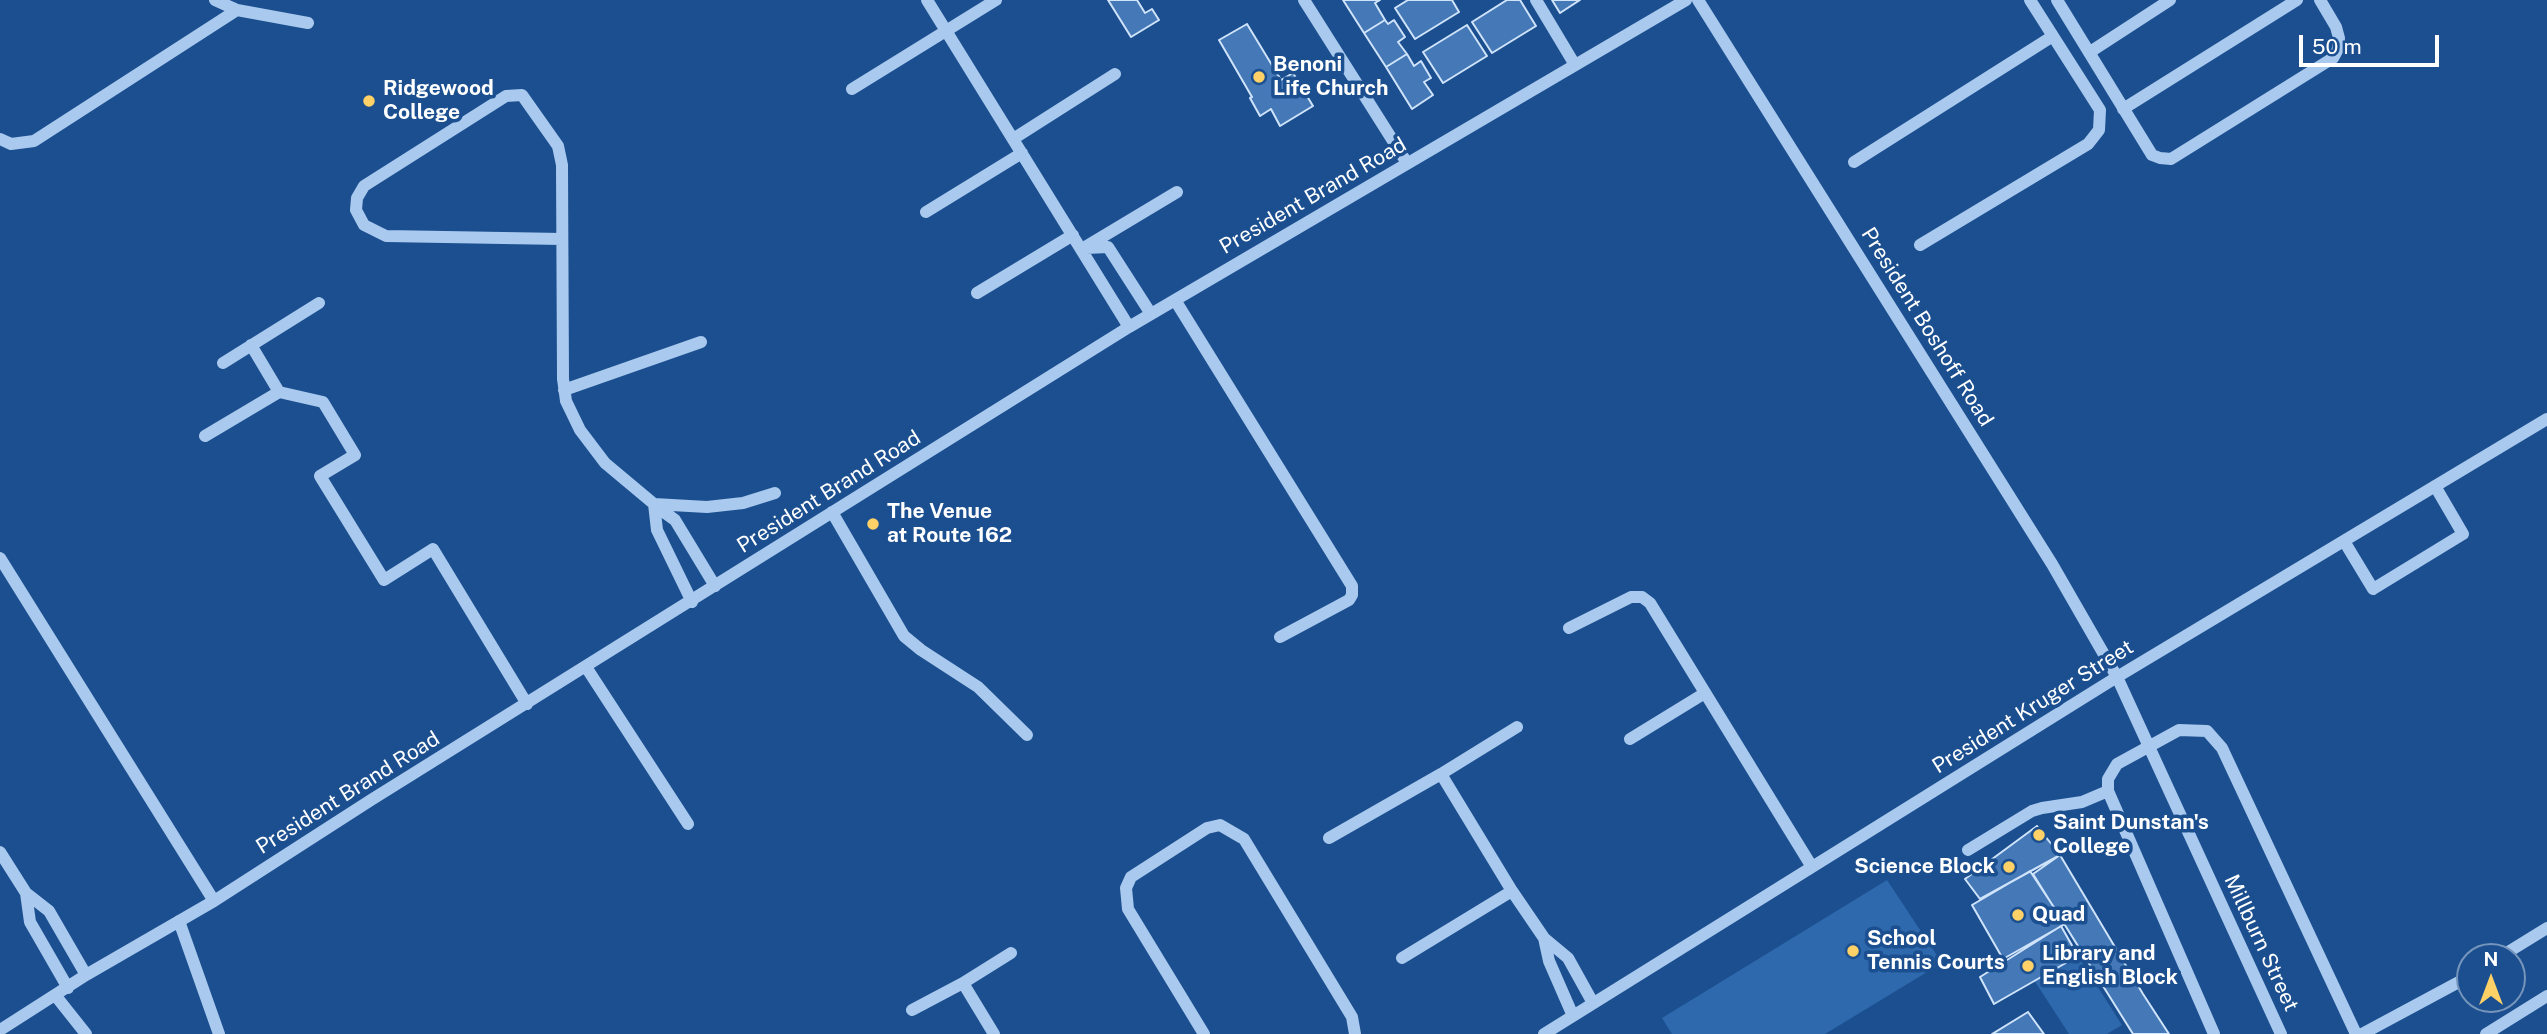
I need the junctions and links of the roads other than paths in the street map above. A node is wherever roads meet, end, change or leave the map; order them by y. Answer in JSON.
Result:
{"nodes":[{"id":1,"x":215,"y":0,"type":"edge"},
{"id":2,"x":927,"y":0,"type":"edge"},
{"id":3,"x":996,"y":0,"type":"edge"},
{"id":4,"x":1304,"y":0,"type":"edge"},
{"id":5,"x":1536,"y":0,"type":"edge"},
{"id":6,"x":1686,"y":0,"type":"edge"},
{"id":7,"x":1698,"y":0,"type":"edge"},
{"id":8,"x":2030,"y":0,"type":"edge"},
{"id":9,"x":2057,"y":0,"type":"edge"},
{"id":10,"x":2170,"y":0,"type":"edge"},
{"id":11,"x":2297,"y":0,"type":"edge"},
{"id":12,"x":2320,"y":0,"type":"edge"},
{"id":13,"x":237,"y":10,"type":"junction"},
{"id":14,"x":308,"y":23,"type":"dead end"},
{"id":15,"x":946,"y":31,"type":"junction"},
{"id":16,"x":2053,"y":36,"type":"junction"},
{"id":17,"x":2090,"y":52,"type":"junction"},
{"id":18,"x":1575,"y":65,"type":"junction"},
{"id":19,"x":1115,"y":74,"type":"dead end"},
{"id":20,"x":852,"y":89,"type":"dead end"},
{"id":21,"x":2123,"y":109,"type":"junction"},
{"id":22,"x":0,"y":139,"type":"edge"},
{"id":23,"x":1013,"y":139,"type":"junction"},
{"id":24,"x":1022,"y":153,"type":"junction"},
{"id":25,"x":1854,"y":162,"type":"dead end"},
{"id":26,"x":1408,"y":163,"type":"junction"},
{"id":27,"x":1177,"y":192,"type":"dead end"},
{"id":28,"x":926,"y":212,"type":"dead end"},
{"id":29,"x":1073,"y":235,"type":"junction"},
{"id":30,"x":562,"y":239,"type":"junction"},
{"id":31,"x":1920,"y":244,"type":"dead end"},
{"id":32,"x":1082,"y":248,"type":"junction"},
{"id":33,"x":977,"y":293,"type":"dead end"},
{"id":34,"x":1175,"y":300,"type":"junction"},
{"id":35,"x":319,"y":303,"type":"dead end"},
{"id":36,"x":1151,"y":314,"type":"junction"},
{"id":37,"x":1129,"y":327,"type":"junction"},
{"id":38,"x":702,"y":342,"type":"dead end"},
{"id":39,"x":251,"y":345,"type":"junction"},
{"id":40,"x":223,"y":363,"type":"dead end"},
{"id":41,"x":564,"y":390,"type":"junction"},
{"id":42,"x":279,"y":392,"type":"junction"},
{"id":43,"x":2547,"y":419,"type":"edge"},
{"id":44,"x":205,"y":436,"type":"dead end"},
{"id":45,"x":2435,"y":486,"type":"junction"},
{"id":46,"x":775,"y":494,"type":"dead end"},
{"id":47,"x":654,"y":504,"type":"junction"},
{"id":48,"x":832,"y":512,"type":"junction"},
{"id":49,"x":2344,"y":541,"type":"junction"},
{"id":50,"x":0,"y":558,"type":"edge"},
{"id":51,"x":715,"y":586,"type":"junction"},
{"id":52,"x":692,"y":602,"type":"junction"},
{"id":53,"x":1569,"y":628,"type":"dead end"},
{"id":54,"x":1280,"y":637,"type":"dead end"},
{"id":55,"x":586,"y":667,"type":"junction"},
{"id":56,"x":2117,"y":677,"type":"junction"},
{"id":57,"x":1705,"y":693,"type":"junction"},
{"id":58,"x":527,"y":704,"type":"junction"},
{"id":59,"x":1517,"y":727,"type":"dead end"},
{"id":60,"x":1027,"y":735,"type":"dead end"},
{"id":61,"x":1630,"y":739,"type":"dead end"},
{"id":62,"x":2149,"y":746,"type":"junction"},
{"id":63,"x":1441,"y":774,"type":"junction"},
{"id":64,"x":2108,"y":792,"type":"junction"},
{"id":65,"x":688,"y":824,"type":"dead end"},
{"id":66,"x":1329,"y":838,"type":"dead end"},
{"id":67,"x":1968,"y":850,"type":"dead end"},
{"id":68,"x":0,"y":852,"type":"edge"},
{"id":69,"x":1812,"y":867,"type":"junction"},
{"id":70,"x":1511,"y":891,"type":"junction"},
{"id":71,"x":26,"y":893,"type":"junction"},
{"id":72,"x":214,"y":901,"type":"junction"},
{"id":73,"x":179,"y":921,"type":"junction"},
{"id":74,"x":2547,"y":928,"type":"edge"},
{"id":75,"x":1544,"y":939,"type":"junction"},
{"id":76,"x":2523,"y":943,"type":"edge"},
{"id":77,"x":1011,"y":953,"type":"dead end"},
{"id":78,"x":1402,"y":958,"type":"dead end"},
{"id":79,"x":86,"y":975,"type":"junction"},
{"id":80,"x":963,"y":983,"type":"junction"},
{"id":81,"x":2456,"y":984,"type":"edge"},
{"id":82,"x":68,"y":988,"type":"junction"},
{"id":83,"x":55,"y":995,"type":"junction"},
{"id":84,"x":2547,"y":996,"type":"edge"},
{"id":85,"x":1593,"y":1003,"type":"junction"},
{"id":86,"x":912,"y":1010,"type":"dead end"},
{"id":87,"x":1573,"y":1016,"type":"junction"},
{"id":88,"x":0,"y":1030,"type":"edge"},
{"id":89,"x":86,"y":1034,"type":"edge"},
{"id":90,"x":219,"y":1034,"type":"edge"},
{"id":91,"x":994,"y":1034,"type":"edge"},
{"id":92,"x":1204,"y":1034,"type":"edge"},
{"id":93,"x":1355,"y":1034,"type":"edge"},
{"id":94,"x":1544,"y":1034,"type":"edge"},
{"id":95,"x":2214,"y":1034,"type":"edge"},
{"id":96,"x":2281,"y":1034,"type":"edge"},
{"id":97,"x":2356,"y":1034,"type":"edge"},
{"id":98,"x":2362,"y":1034,"type":"edge"},
{"id":99,"x":2486,"y":1034,"type":"edge"}],
"edges":[{"from":1,"to":13,"type":"street"},
{"from":2,"to":15,"type":"street"},
{"from":3,"to":15,"type":"street"},
{"from":4,"to":26,"type":"street"},
{"from":5,"to":18,"type":"street"},
{"from":6,"to":18,"type":"street","name":"President Brand Road"},
{"from":7,"to":56,"type":"street","name":"President Boshoff Road"},
{"from":8,"to":16,"type":"street"},
{"from":9,"to":17,"type":"street"},
{"from":10,"to":17,"type":"street"},
{"from":11,"to":21,"type":"street"},
{"from":12,"to":21,"type":"street"},
{"from":13,"to":14,"type":"street"},
{"from":13,"to":22,"type":"street"},
{"from":15,"to":20,"type":"street"},
{"from":15,"to":23,"type":"street"},
{"from":16,"to":25,"type":"street"},
{"from":16,"to":31,"type":"street"},
{"from":17,"to":21,"type":"street"},
{"from":18,"to":26,"type":"street","name":"President Brand Road"},
{"from":19,"to":23,"type":"street"},
{"from":23,"to":24,"type":"street"},
{"from":24,"to":28,"type":"street"},
{"from":24,"to":29,"type":"street"},
{"from":26,"to":34,"type":"street","name":"President Brand Road"},
{"from":27,"to":32,"type":"street"},
{"from":29,"to":32,"type":"street"},
{"from":29,"to":33,"type":"street"},
{"from":30,"to":30,"type":"street"},
{"from":30,"to":41,"type":"street"},
{"from":32,"to":36,"type":"street"},
{"from":32,"to":37,"type":"street"},
{"from":34,"to":36,"type":"street","name":"President Brand Road"},
{"from":34,"to":54,"type":"street"},
{"from":35,"to":39,"type":"street"},
{"from":36,"to":37,"type":"street","name":"President Brand Road"},
{"from":37,"to":48,"type":"street","name":"President Brand Road"},
{"from":38,"to":41,"type":"street"},
{"from":39,"to":40,"type":"street"},
{"from":39,"to":42,"type":"street"},
{"from":41,"to":47,"type":"street"},
{"from":42,"to":44,"type":"street"},
{"from":42,"to":58,"type":"street"},
{"from":43,"to":45,"type":"street","name":"President Kruger Street"},
{"from":45,"to":49,"type":"street","name":"President Kruger Street"},
{"from":45,"to":49,"type":"street"},
{"from":46,"to":47,"type":"street"},
{"from":47,"to":51,"type":"street"},
{"from":47,"to":52,"type":"street"},
{"from":48,"to":51,"type":"street","name":"President Brand Road"},
{"from":48,"to":60,"type":"street"},
{"from":49,"to":56,"type":"street","name":"President Kruger Street"},
{"from":50,"to":72,"type":"street"},
{"from":51,"to":52,"type":"street","name":"President Brand Road"},
{"from":52,"to":55,"type":"street","name":"President Brand Road"},
{"from":53,"to":57,"type":"street"},
{"from":55,"to":58,"type":"street","name":"President Brand Road"},
{"from":55,"to":65,"type":"street"},
{"from":56,"to":62,"type":"street","name":"Millburn Street"},
{"from":56,"to":69,"type":"street","name":"President Kruger Street"},
{"from":57,"to":61,"type":"street"},
{"from":57,"to":69,"type":"street"},
{"from":58,"to":72,"type":"street","name":"President Brand Road"},
{"from":59,"to":63,"type":"street"},
{"from":62,"to":64,"type":"street"},
{"from":62,"to":96,"type":"street","name":"Millburn Street"},
{"from":62,"to":97,"type":"street"},
{"from":63,"to":66,"type":"street"},
{"from":63,"to":70,"type":"street"},
{"from":64,"to":67,"type":"street"},
{"from":64,"to":95,"type":"street"},
{"from":68,"to":71,"type":"street"},
{"from":69,"to":85,"type":"street","name":"President Kruger Street"},
{"from":70,"to":75,"type":"street"},
{"from":70,"to":78,"type":"street"},
{"from":71,"to":79,"type":"street"},
{"from":71,"to":82,"type":"street"},
{"from":72,"to":73,"type":"street","name":"President Brand Road"},
{"from":73,"to":79,"type":"street","name":"President Brand Road"},
{"from":73,"to":90,"type":"street"},
{"from":74,"to":76,"type":"street"},
{"from":75,"to":85,"type":"street"},
{"from":75,"to":87,"type":"street"},
{"from":77,"to":80,"type":"street"},
{"from":79,"to":82,"type":"street","name":"President Brand Road"},
{"from":80,"to":86,"type":"street"},
{"from":80,"to":91,"type":"street"},
{"from":81,"to":98,"type":"street"},
{"from":82,"to":83,"type":"street","name":"President Brand Road"},
{"from":83,"to":88,"type":"street","name":"President Brand Road"},
{"from":83,"to":89,"type":"street"},
{"from":84,"to":99,"type":"street"},
{"from":85,"to":87,"type":"street","name":"President Kruger Street"},
{"from":87,"to":94,"type":"street","name":"President Kruger Street"},
{"from":92,"to":93,"type":"street"}]}
